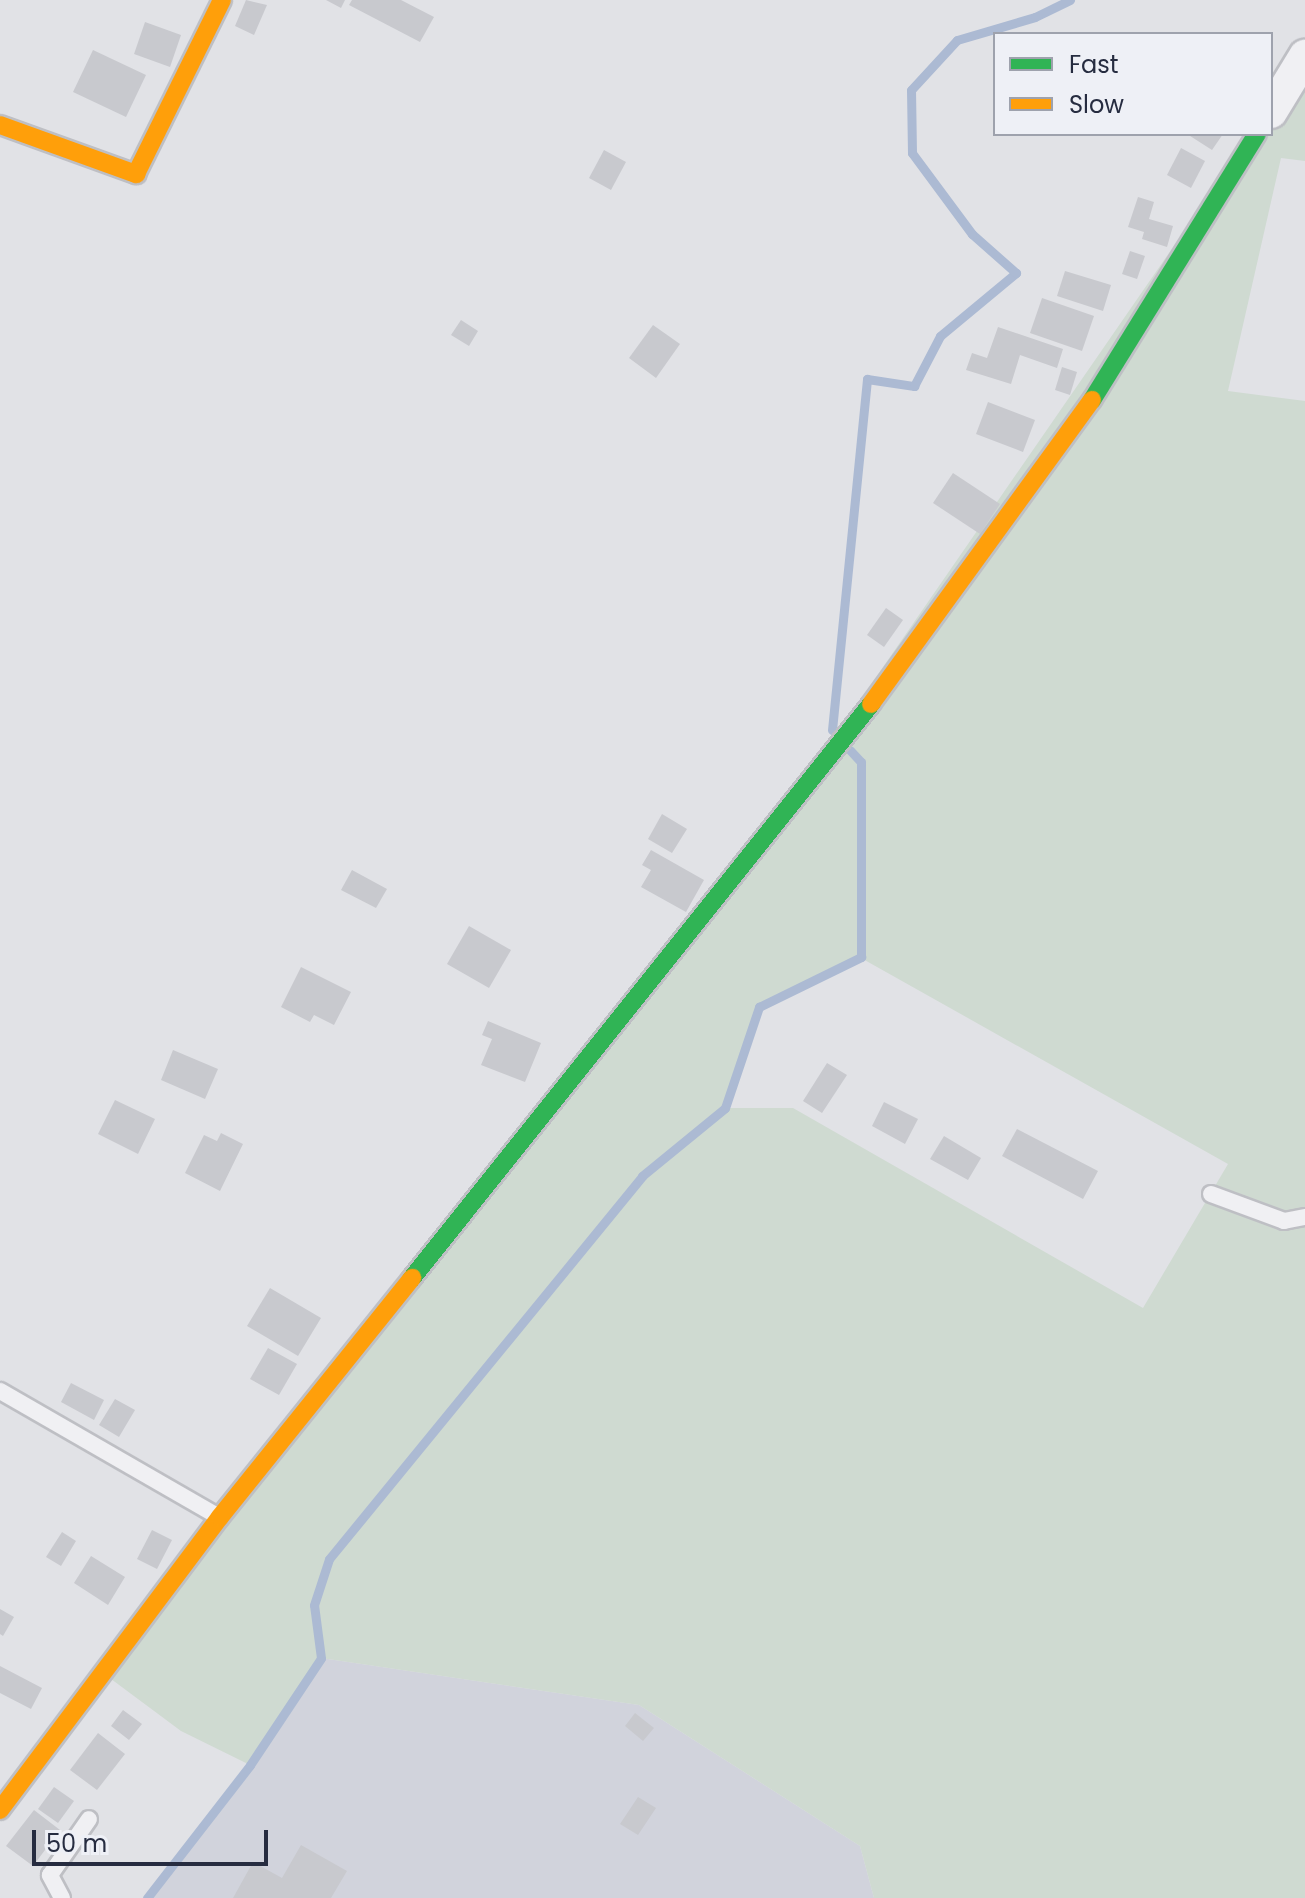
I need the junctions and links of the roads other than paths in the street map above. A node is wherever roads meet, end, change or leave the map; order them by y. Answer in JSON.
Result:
{"nodes":[{"id":1,"x":222,"y":0,"type":"edge"},
{"id":2,"x":1305,"y":56,"type":"edge"},
{"id":3,"x":1273,"y":109,"type":"edge"},
{"id":4,"x":0,"y":125,"type":"edge"},
{"id":5,"x":1256,"y":136,"type":"edge"},
{"id":6,"x":1211,"y":1194,"type":"dead end"},
{"id":7,"x":1305,"y":1217,"type":"edge"},
{"id":8,"x":0,"y":1391,"type":"edge"},
{"id":9,"x":220,"y":1517,"type":"junction"},
{"id":10,"x":0,"y":1810,"type":"edge"},
{"id":11,"x":89,"y":1819,"type":"dead end"},
{"id":12,"x":62,"y":1898,"type":"edge"}],
"edges":[{"from":1,"to":4,"type":"street"},
{"from":2,"to":3,"type":"street"},
{"from":5,"to":9,"type":"street"},
{"from":6,"to":7,"type":"lane"},
{"from":8,"to":9,"type":"lane"},
{"from":9,"to":10,"type":"street"},
{"from":11,"to":12,"type":"lane"}]}
